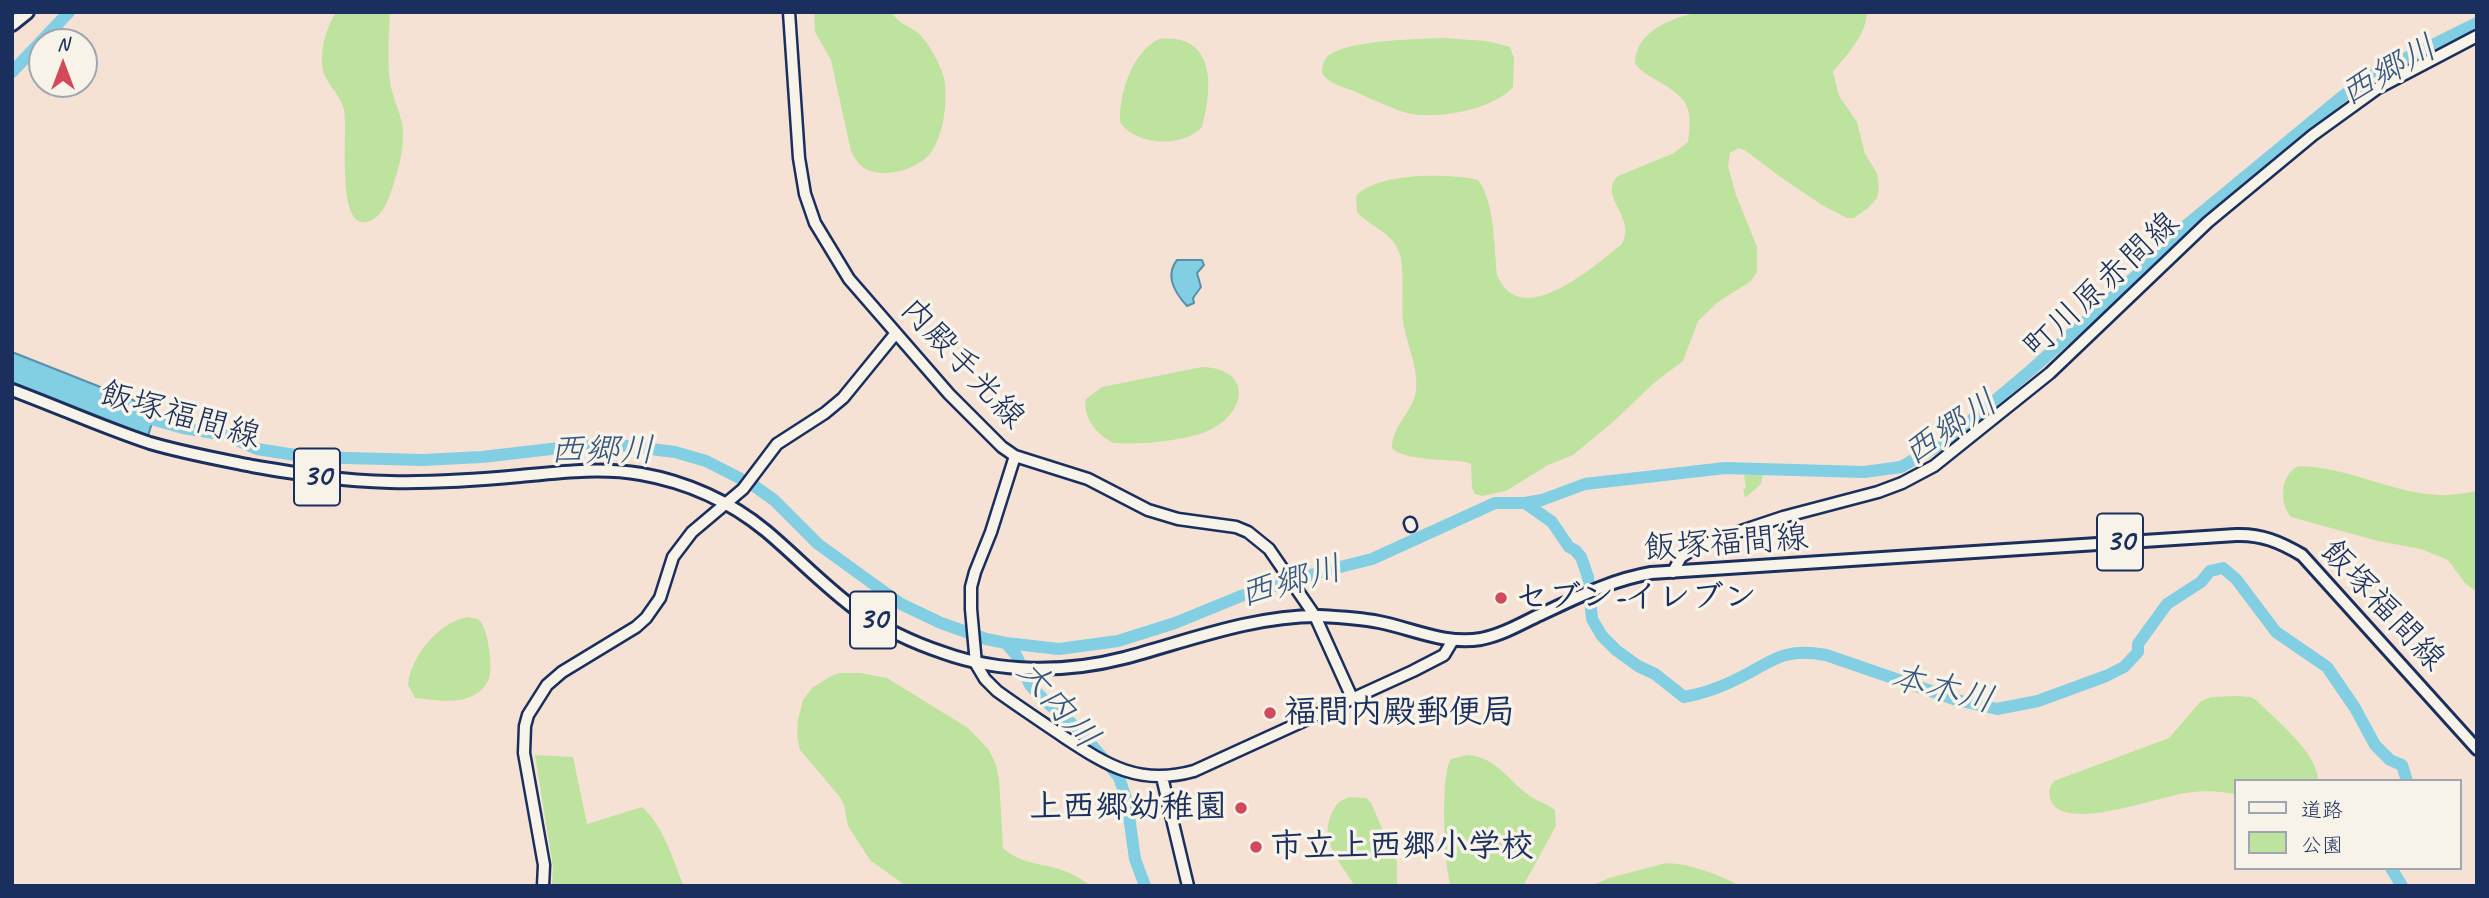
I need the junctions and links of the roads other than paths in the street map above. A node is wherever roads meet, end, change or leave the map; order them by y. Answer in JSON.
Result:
{"nodes":[{"id":1,"x":27,"y":12,"type":"edge"},
{"id":2,"x":789,"y":12,"type":"edge"},
{"id":3,"x":12,"y":24,"type":"edge"},
{"id":4,"x":2477,"y":36,"type":"edge"},
{"id":5,"x":896,"y":333,"type":"junction"},
{"id":6,"x":12,"y":390,"type":"edge"},
{"id":7,"x":1015,"y":456,"type":"junction"},
{"id":8,"x":727,"y":503,"type":"junction"},
{"id":9,"x":1673,"y":572,"type":"junction"},
{"id":10,"x":1315,"y":616,"type":"junction"},
{"id":11,"x":1453,"y":640,"type":"junction"},
{"id":12,"x":976,"y":664,"type":"junction"},
{"id":13,"x":1353,"y":700,"type":"junction"},
{"id":14,"x":2477,"y":749,"type":"edge"},
{"id":15,"x":1162,"y":778,"type":"junction"},
{"id":16,"x":543,"y":886,"type":"edge"},
{"id":17,"x":1188,"y":886,"type":"edge"}],
"edges":[{"from":1,"to":3,"type":"highway"},
{"from":2,"to":5,"type":"main road","name":"内殿手光線"},
{"from":4,"to":9,"type":"main road","name":"町川原赤間線"},
{"from":5,"to":7,"type":"main road","name":"内殿手光線"},
{"from":5,"to":8,"type":"main road"},
{"from":6,"to":8,"type":"main road","name":"飯塚福間線","number":"30"},
{"from":7,"to":10,"type":"main road","name":"内殿手光線"},
{"from":7,"to":12,"type":"main road"},
{"from":8,"to":12,"type":"main road","name":"飯塚福間線","number":"30"},
{"from":8,"to":16,"type":"main road"},
{"from":9,"to":11,"type":"main road","name":"飯塚福間線","number":"30"},
{"from":9,"to":14,"type":"main road","name":"飯塚福間線","number":"30"},
{"from":10,"to":11,"type":"main road","name":"飯塚福間線","number":"30"},
{"from":10,"to":12,"type":"main road","name":"飯塚福間線","number":"30"},
{"from":10,"to":13,"type":"main road","name":"内殿手光線"},
{"from":11,"to":13,"type":"main road"},
{"from":12,"to":15,"type":"main road"},
{"from":13,"to":15,"type":"main road"},
{"from":15,"to":17,"type":"main road"}]}
